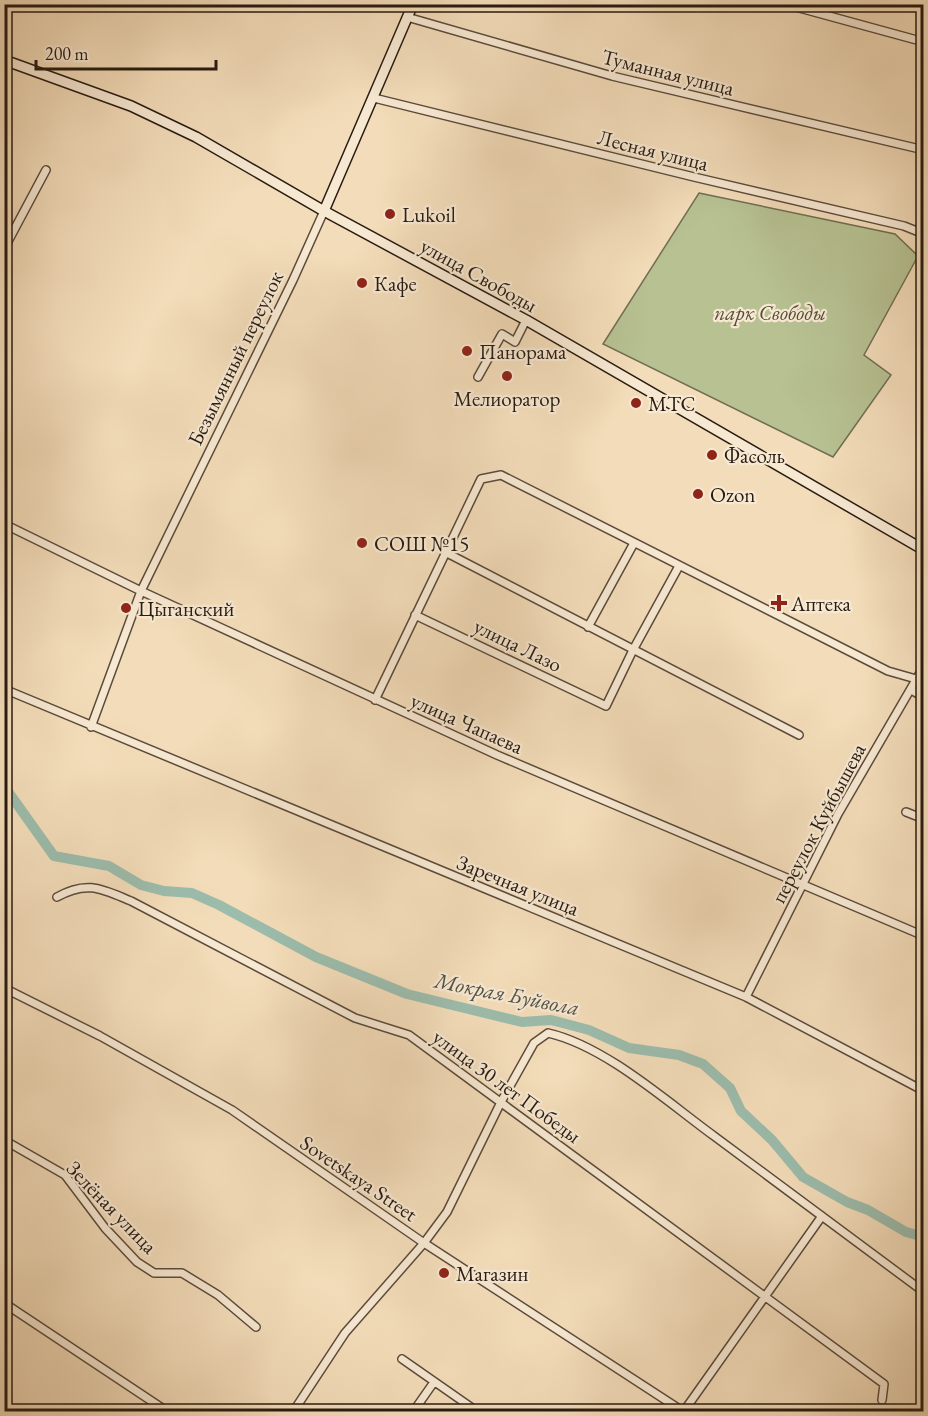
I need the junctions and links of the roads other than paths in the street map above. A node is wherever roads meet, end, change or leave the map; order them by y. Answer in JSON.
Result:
{"nodes":[{"id":1,"x":413,"y":4,"type":"edge"},
{"id":2,"x":785,"y":4,"type":"edge"},
{"id":3,"x":407,"y":17,"type":"junction"},
{"id":4,"x":924,"y":42,"type":"edge"},
{"id":5,"x":4,"y":60,"type":"edge"},
{"id":6,"x":374,"y":98,"type":"junction"},
{"id":7,"x":924,"y":150,"type":"edge"},
{"id":8,"x":46,"y":170,"type":"dead end"},
{"id":9,"x":324,"y":211,"type":"junction"},
{"id":10,"x":924,"y":234,"type":"edge"},
{"id":11,"x":4,"y":249,"type":"edge"},
{"id":12,"x":526,"y":320,"type":"junction"},
{"id":13,"x":478,"y":377,"type":"dead end"},
{"id":14,"x":4,"y":524,"type":"edge"},
{"id":15,"x":634,"y":543,"type":"junction"},
{"id":16,"x":924,"y":550,"type":"edge"},
{"id":17,"x":445,"y":552,"type":"junction"},
{"id":18,"x":679,"y":566,"type":"junction"},
{"id":19,"x":141,"y":591,"type":"junction"},
{"id":20,"x":415,"y":615,"type":"junction"},
{"id":21,"x":588,"y":627,"type":"junction"},
{"id":22,"x":633,"y":650,"type":"junction"},
{"id":23,"x":924,"y":666,"type":"edge"},
{"id":24,"x":916,"y":679,"type":"junction"},
{"id":25,"x":4,"y":690,"type":"edge"},
{"id":26,"x":911,"y":690,"type":"junction"},
{"id":27,"x":924,"y":697,"type":"edge"},
{"id":28,"x":375,"y":700,"type":"junction"},
{"id":29,"x":91,"y":727,"type":"junction"},
{"id":30,"x":799,"y":735,"type":"dead end"},
{"id":31,"x":906,"y":812,"type":"dead end"},
{"id":32,"x":924,"y":819,"type":"edge"},
{"id":33,"x":803,"y":884,"type":"junction"},
{"id":34,"x":57,"y":897,"type":"dead end"},
{"id":35,"x":924,"y":936,"type":"edge"},
{"id":36,"x":4,"y":988,"type":"edge"},
{"id":37,"x":746,"y":997,"type":"junction"},
{"id":38,"x":924,"y":1091,"type":"edge"},
{"id":39,"x":501,"y":1102,"type":"junction"},
{"id":40,"x":4,"y":1140,"type":"edge"},
{"id":41,"x":822,"y":1216,"type":"junction"},
{"id":42,"x":424,"y":1242,"type":"junction"},
{"id":43,"x":924,"y":1292,"type":"edge"},
{"id":44,"x":764,"y":1296,"type":"junction"},
{"id":45,"x":4,"y":1303,"type":"edge"},
{"id":46,"x":256,"y":1327,"type":"dead end"},
{"id":47,"x":402,"y":1359,"type":"dead end"},
{"id":48,"x":434,"y":1382,"type":"junction"},
{"id":49,"x":882,"y":1400,"type":"dead end"},
{"id":50,"x":684,"y":1411,"type":"edge"},
{"id":51,"x":168,"y":1412,"type":"edge"},
{"id":52,"x":293,"y":1412,"type":"edge"},
{"id":53,"x":413,"y":1412,"type":"edge"},
{"id":54,"x":478,"y":1412,"type":"edge"}],
"edges":[{"from":1,"to":3,"type":"main road","name":"Безымянный переулок"},
{"from":2,"to":4,"type":"street"},
{"from":3,"to":6,"type":"main road","name":"Безымянный переулок"},
{"from":3,"to":7,"type":"street","name":"Туманная улица"},
{"from":5,"to":9,"type":"main road","name":"улица Свободы"},
{"from":6,"to":9,"type":"main road","name":"Безымянный переулок"},
{"from":6,"to":10,"type":"street","name":"Лесная улица"},
{"from":8,"to":11,"type":"street"},
{"from":9,"to":12,"type":"main road","name":"улица Свободы"},
{"from":9,"to":19,"type":"street","name":"Безымянный переулок"},
{"from":12,"to":13,"type":"street"},
{"from":12,"to":16,"type":"main road","name":"улица Свободы"},
{"from":14,"to":19,"type":"street","name":"улица Чапаева"},
{"from":15,"to":17,"type":"street"},
{"from":15,"to":18,"type":"street"},
{"from":15,"to":21,"type":"street"},
{"from":17,"to":20,"type":"street"},
{"from":17,"to":21,"type":"street"},
{"from":18,"to":22,"type":"street"},
{"from":18,"to":24,"type":"street"},
{"from":19,"to":28,"type":"street","name":"улица Чапаева"},
{"from":19,"to":29,"type":"street","name":"Безымянный переулок"},
{"from":20,"to":22,"type":"street","name":"улица Лазо"},
{"from":20,"to":28,"type":"street"},
{"from":21,"to":22,"type":"street"},
{"from":22,"to":30,"type":"street"},
{"from":23,"to":24,"type":"street","name":"переулок Куйбышева"},
{"from":24,"to":26,"type":"street","name":"переулок Куйбышева"},
{"from":25,"to":29,"type":"street","name":"Заречная улица"},
{"from":26,"to":27,"type":"street"},
{"from":26,"to":33,"type":"street","name":"переулок Куйбышева"},
{"from":28,"to":33,"type":"street","name":"улица Чапаева"},
{"from":29,"to":37,"type":"street","name":"Заречная улица"},
{"from":31,"to":32,"type":"street"},
{"from":33,"to":35,"type":"street","name":"улица Чапаева"},
{"from":33,"to":37,"type":"street","name":"переулок Куйбышева"},
{"from":34,"to":39,"type":"street","name":"улица 30 лет Победы"},
{"from":36,"to":42,"type":"street","name":"Sovetskaya Street"},
{"from":37,"to":38,"type":"street","name":"Заречная улица"},
{"from":39,"to":41,"type":"street"},
{"from":39,"to":42,"type":"street"},
{"from":39,"to":44,"type":"street","name":"улица 30 лет Победы"},
{"from":40,"to":46,"type":"street","name":"Зелёная улица"},
{"from":41,"to":43,"type":"street"},
{"from":41,"to":44,"type":"street"},
{"from":42,"to":50,"type":"street","name":"Sovetskaya Street"},
{"from":42,"to":52,"type":"street"},
{"from":44,"to":49,"type":"street","name":"улица 30 лет Победы"},
{"from":44,"to":50,"type":"street"},
{"from":45,"to":51,"type":"street"},
{"from":47,"to":48,"type":"street"},
{"from":48,"to":53,"type":"street"},
{"from":48,"to":54,"type":"street"}]}
